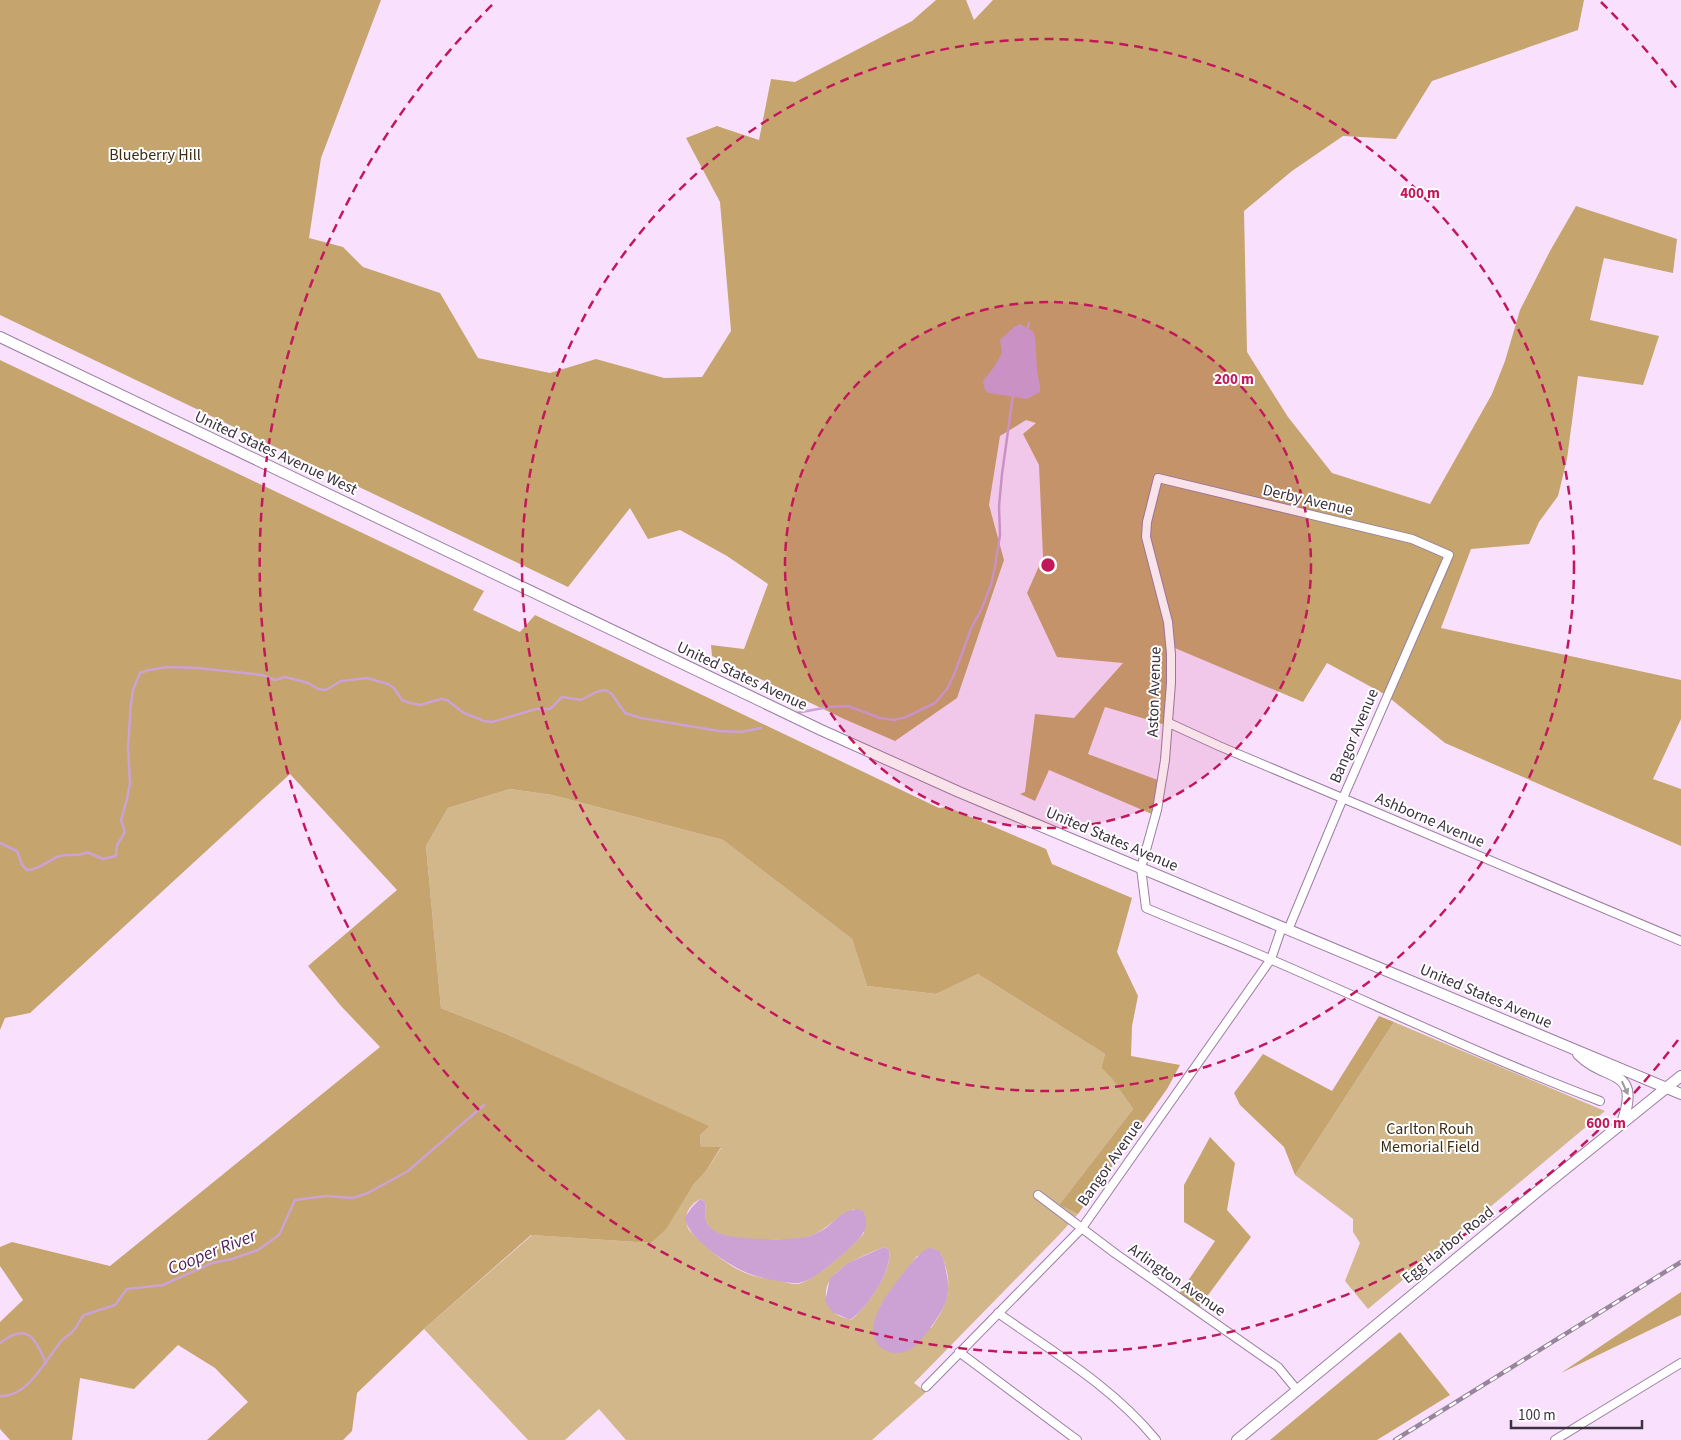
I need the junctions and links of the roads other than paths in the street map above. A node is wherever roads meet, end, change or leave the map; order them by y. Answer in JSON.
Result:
{"nodes":[{"id":1,"x":0,"y":337,"type":"edge"},
{"id":2,"x":1158,"y":478,"type":"joint"},
{"id":3,"x":1449,"y":555,"type":"joint"},
{"id":4,"x":540,"y":595,"type":"joint"},
{"id":5,"x":1169,"y":723,"type":"junction"},
{"id":6,"x":1343,"y":798,"type":"junction"},
{"id":7,"x":1141,"y":868,"type":"junction"},
{"id":8,"x":1285,"y":928,"type":"junction"},
{"id":9,"x":1681,"y":941,"type":"edge"},
{"id":10,"x":1271,"y":959,"type":"junction"},
{"id":11,"x":1574,"y":1049,"type":"junction"},
{"id":12,"x":1681,"y":1076,"type":"edge"},
{"id":13,"x":1667,"y":1088,"type":"junction"},
{"id":14,"x":1681,"y":1094,"type":"edge"},
{"id":15,"x":1600,"y":1100,"type":"dead end"},
{"id":16,"x":1622,"y":1124,"type":"junction"},
{"id":17,"x":1038,"y":1195,"type":"dead end"},
{"id":18,"x":1082,"y":1228,"type":"junction"},
{"id":19,"x":998,"y":1313,"type":"junction"},
{"id":20,"x":960,"y":1352,"type":"junction"},
{"id":21,"x":1681,"y":1363,"type":"edge"},
{"id":22,"x":926,"y":1387,"type":"dead end"},
{"id":23,"x":1297,"y":1390,"type":"junction"},
{"id":24,"x":1077,"y":1440,"type":"edge"},
{"id":25,"x":1156,"y":1440,"type":"edge"},
{"id":26,"x":1237,"y":1440,"type":"edge"},
{"id":27,"x":1555,"y":1440,"type":"edge"}],
"edges":[{"from":1,"to":4,"type":"street","name":"United States Avenue West"},
{"from":2,"to":3,"type":"street","name":"Derby Avenue"},
{"from":2,"to":5,"type":"street","name":"Aston Avenue"},
{"from":3,"to":6,"type":"street","name":"Bangor Avenue"},
{"from":4,"to":7,"type":"street","name":"United States Avenue"},
{"from":5,"to":6,"type":"street","name":"Ashborne Avenue"},
{"from":5,"to":7,"type":"street","name":"Aston Avenue"},
{"from":6,"to":8,"type":"street","name":"Bangor Avenue"},
{"from":6,"to":9,"type":"street","name":"Ashborne Avenue"},
{"from":7,"to":8,"type":"street","name":"United States Avenue"},
{"from":7,"to":10,"type":"street","name":"Aston Avenue"},
{"from":8,"to":10,"type":"street","name":"Bangor Avenue"},
{"from":8,"to":11,"type":"street","name":"United States Avenue"},
{"from":10,"to":15,"type":"street"},
{"from":10,"to":18,"type":"street","name":"Bangor Avenue"},
{"from":11,"to":13,"type":"street","name":"United States Avenue"},
{"from":11,"to":16,"type":"street","one_way":true},
{"from":12,"to":13,"type":"street","name":"Egg Harbor Road"},
{"from":13,"to":14,"type":"street","name":"United States Avenue"},
{"from":13,"to":16,"type":"street","name":"Egg Harbor Road"},
{"from":16,"to":23,"type":"street","name":"Egg Harbor Road"},
{"from":17,"to":18,"type":"street","name":"Arlington Avenue"},
{"from":18,"to":19,"type":"street","name":"Bangor Avenue"},
{"from":18,"to":23,"type":"street","name":"Arlington Avenue"},
{"from":19,"to":20,"type":"street","name":"Bangor Avenue"},
{"from":19,"to":25,"type":"street"},
{"from":20,"to":22,"type":"street","name":"Bangor Avenue"},
{"from":20,"to":24,"type":"street"},
{"from":21,"to":27,"type":"street"},
{"from":23,"to":26,"type":"street","name":"Egg Harbor Road"}]}
